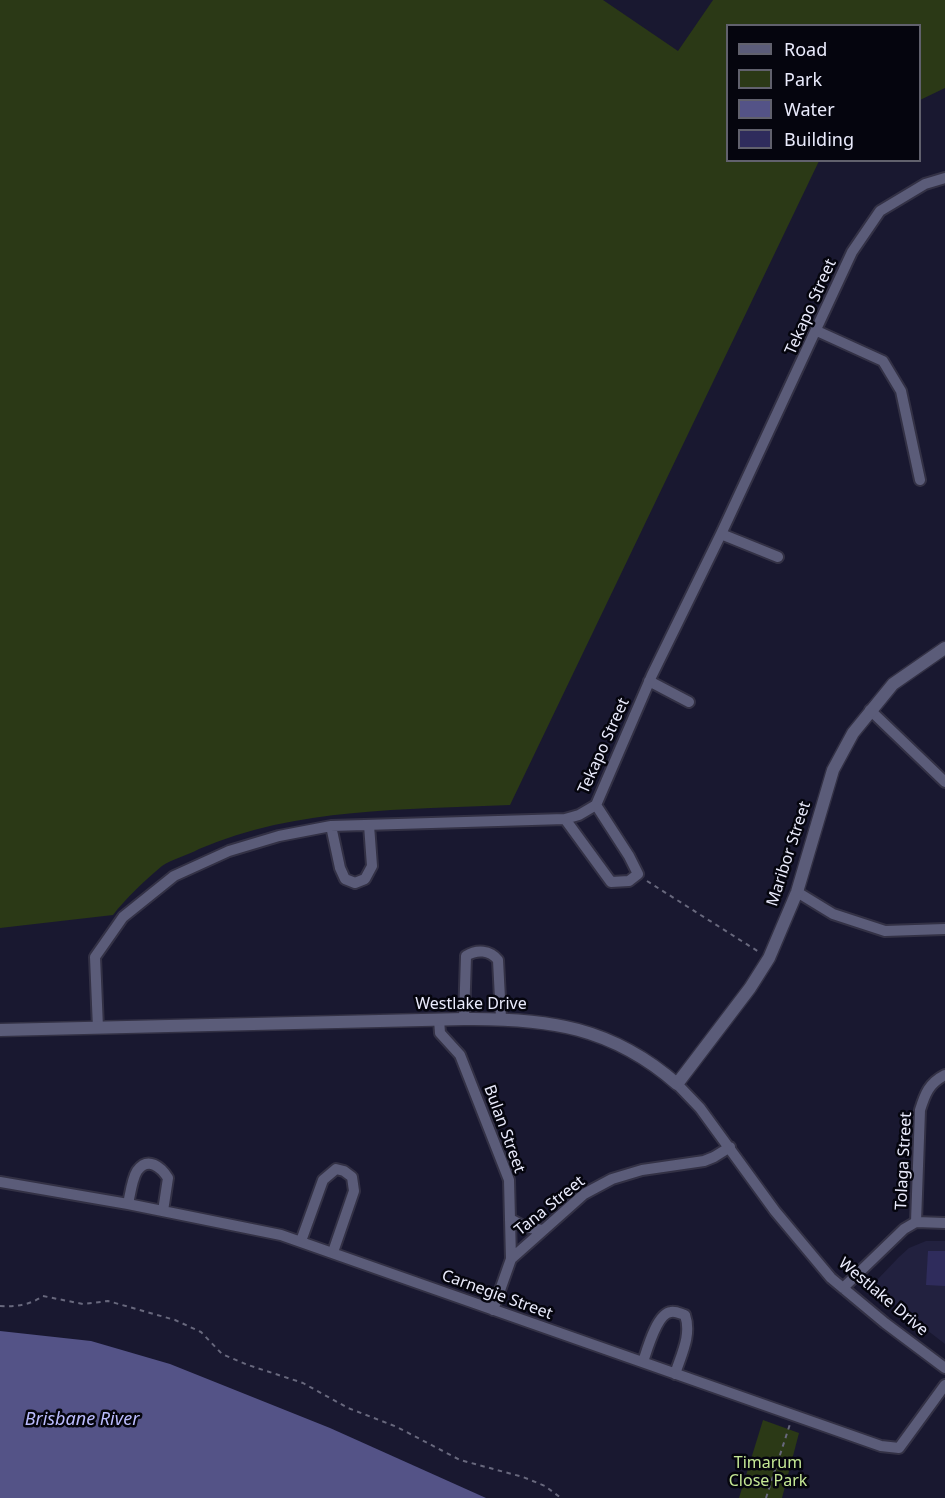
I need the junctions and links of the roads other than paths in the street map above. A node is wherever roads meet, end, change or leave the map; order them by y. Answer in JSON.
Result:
{"nodes":[{"id":1,"x":945,"y":178,"type":"edge"},
{"id":2,"x":817,"y":331,"type":"junction"},
{"id":3,"x":920,"y":480,"type":"dead end"},
{"id":4,"x":721,"y":534,"type":"junction"},
{"id":5,"x":778,"y":557,"type":"dead end"},
{"id":6,"x":945,"y":648,"type":"edge"},
{"id":7,"x":649,"y":681,"type":"junction"},
{"id":8,"x":689,"y":702,"type":"dead end"},
{"id":9,"x":870,"y":710,"type":"junction"},
{"id":10,"x":945,"y":782,"type":"edge"},
{"id":11,"x":596,"y":805,"type":"junction"},
{"id":12,"x":565,"y":819,"type":"junction"},
{"id":13,"x":369,"y":825,"type":"junction"},
{"id":14,"x":332,"y":826,"type":"junction"},
{"id":15,"x":797,"y":892,"type":"junction"},
{"id":16,"x":945,"y":929,"type":"edge"},
{"id":17,"x":501,"y":1018,"type":"junction"},
{"id":18,"x":464,"y":1019,"type":"junction"},
{"id":19,"x":439,"y":1020,"type":"junction"},
{"id":20,"x":98,"y":1028,"type":"junction"},
{"id":21,"x":0,"y":1030,"type":"edge"},
{"id":22,"x":945,"y":1075,"type":"edge"},
{"id":23,"x":677,"y":1084,"type":"junction"},
{"id":24,"x":730,"y":1147,"type":"junction"},
{"id":25,"x":0,"y":1182,"type":"edge"},
{"id":26,"x":128,"y":1204,"type":"junction"},
{"id":27,"x":163,"y":1211,"type":"junction"},
{"id":28,"x":510,"y":1219,"type":"junction"},
{"id":29,"x":916,"y":1222,"type":"junction"},
{"id":30,"x":945,"y":1223,"type":"edge"},
{"id":31,"x":542,"y":1230,"type":"junction"},
{"id":32,"x":302,"y":1241,"type":"junction"},
{"id":33,"x":333,"y":1252,"type":"junction"},
{"id":34,"x":511,"y":1259,"type":"junction"},
{"id":35,"x":843,"y":1288,"type":"junction"},
{"id":36,"x":493,"y":1310,"type":"junction"},
{"id":37,"x":643,"y":1362,"type":"junction"},
{"id":38,"x":945,"y":1368,"type":"edge"},
{"id":39,"x":675,"y":1374,"type":"junction"},
{"id":40,"x":945,"y":1384,"type":"edge"}],
"edges":[{"from":1,"to":2,"type":"street","name":"Tekapo Street"},
{"from":2,"to":3,"type":"street"},
{"from":2,"to":4,"type":"street","name":"Tekapo Street"},
{"from":4,"to":5,"type":"street"},
{"from":4,"to":7,"type":"street","name":"Tekapo Street"},
{"from":6,"to":9,"type":"street","name":"Maribor Street"},
{"from":7,"to":8,"type":"street"},
{"from":7,"to":11,"type":"street","name":"Tekapo Street"},
{"from":9,"to":10,"type":"street"},
{"from":9,"to":15,"type":"street","name":"Maribor Street"},
{"from":11,"to":12,"type":"street","name":"Tekapo Street"},
{"from":11,"to":12,"type":"street"},
{"from":12,"to":13,"type":"street","name":"Tekapo Street"},
{"from":13,"to":14,"type":"street","name":"Tekapo Street"},
{"from":13,"to":14,"type":"street"},
{"from":14,"to":20,"type":"street","name":"Tekapo Street"},
{"from":15,"to":16,"type":"street"},
{"from":15,"to":23,"type":"street","name":"Maribor Street"},
{"from":17,"to":18,"type":"street","name":"Westlake Drive"},
{"from":17,"to":18,"type":"street"},
{"from":17,"to":23,"type":"street","name":"Westlake Drive"},
{"from":18,"to":19,"type":"street","name":"Westlake Drive"},
{"from":19,"to":20,"type":"street","name":"Westlake Drive"},
{"from":19,"to":28,"type":"street","name":"Bulan Street"},
{"from":20,"to":21,"type":"street","name":"Westlake Drive"},
{"from":22,"to":29,"type":"street","name":"Tolaga Street"},
{"from":23,"to":24,"type":"street","name":"Westlake Drive"},
{"from":24,"to":31,"type":"street","name":"Tana Street"},
{"from":24,"to":35,"type":"street","name":"Westlake Drive"},
{"from":25,"to":26,"type":"street","name":"Carnegie Street"},
{"from":26,"to":27,"type":"street","name":"Carnegie Street"},
{"from":26,"to":27,"type":"street"},
{"from":27,"to":32,"type":"street","name":"Carnegie Street"},
{"from":28,"to":31,"type":"street"},
{"from":28,"to":34,"type":"street","name":"Bulan Street"},
{"from":29,"to":30,"type":"street"},
{"from":29,"to":35,"type":"street"},
{"from":31,"to":34,"type":"street","name":"Tana Street"},
{"from":32,"to":33,"type":"street","name":"Carnegie Street"},
{"from":32,"to":33,"type":"street"},
{"from":33,"to":36,"type":"street","name":"Carnegie Street"},
{"from":34,"to":36,"type":"street","name":"Tana Street"},
{"from":35,"to":38,"type":"street","name":"Westlake Drive"},
{"from":36,"to":37,"type":"street","name":"Carnegie Street"},
{"from":37,"to":39,"type":"street","name":"Carnegie Street"},
{"from":37,"to":39,"type":"street"},
{"from":39,"to":40,"type":"street","name":"Carnegie Street"}]}
